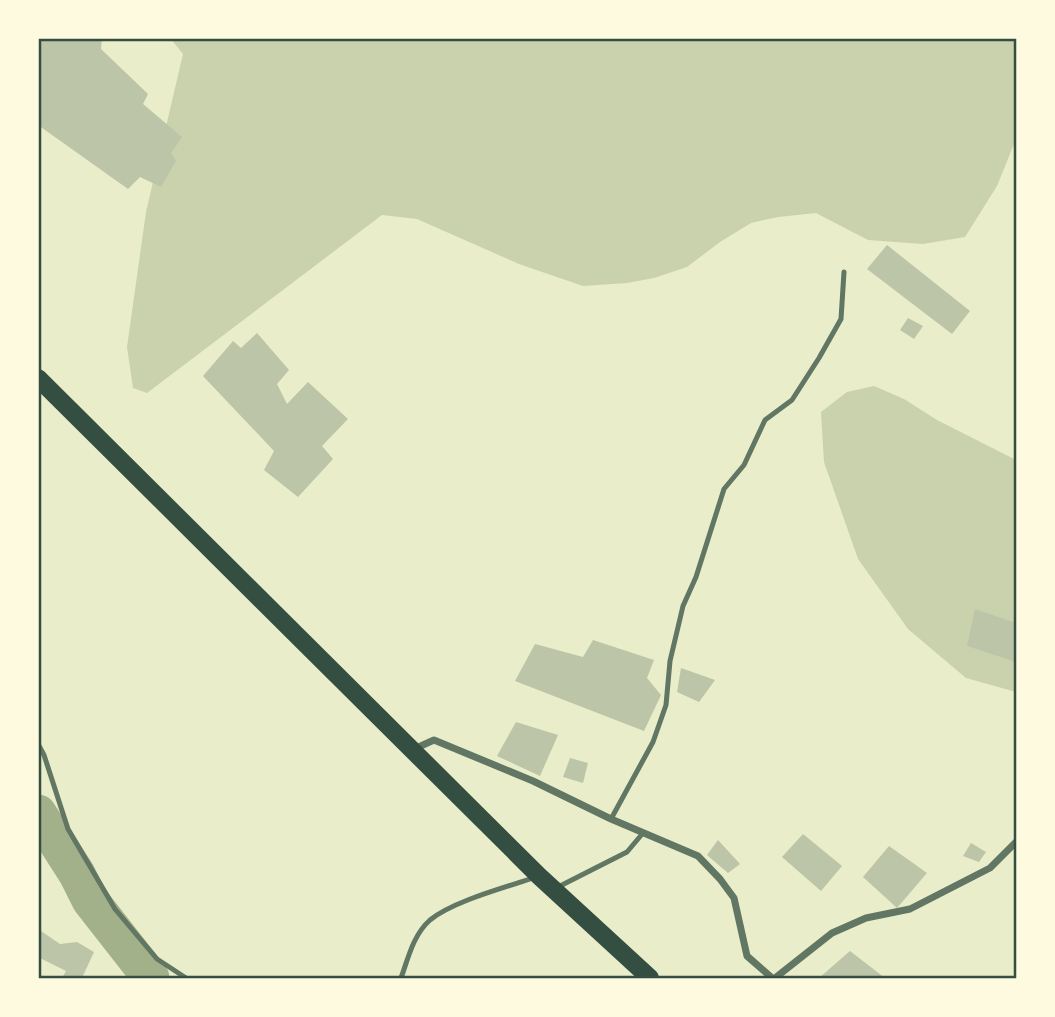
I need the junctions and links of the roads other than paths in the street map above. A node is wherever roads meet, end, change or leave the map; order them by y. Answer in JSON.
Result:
{"nodes":[{"id":1,"x":844,"y":272,"type":"dead end"},
{"id":2,"x":38,"y":378,"type":"edge"},
{"id":3,"x":38,"y":744,"type":"edge"},
{"id":4,"x":414,"y":749,"type":"junction"},
{"id":5,"x":611,"y":818,"type":"junction"},
{"id":6,"x":643,"y":833,"type":"junction"},
{"id":7,"x":1017,"y":842,"type":"edge"},
{"id":8,"x":540,"y":876,"type":"junction"},
{"id":9,"x":554,"y":890,"type":"junction"},
{"id":10,"x":186,"y":978,"type":"edge"},
{"id":11,"x":401,"y":978,"type":"edge"},
{"id":12,"x":650,"y":978,"type":"edge"},
{"id":13,"x":773,"y":978,"type":"edge"}],
"edges":[{"from":1,"to":5,"type":"lane"},
{"from":2,"to":4,"type":"main road"},
{"from":3,"to":10,"type":"lane"},
{"from":4,"to":5,"type":"street"},
{"from":4,"to":8,"type":"main road"},
{"from":5,"to":6,"type":"street"},
{"from":6,"to":9,"type":"lane"},
{"from":6,"to":13,"type":"street"},
{"from":7,"to":13,"type":"street"},
{"from":8,"to":9,"type":"main road"},
{"from":8,"to":11,"type":"lane"},
{"from":9,"to":12,"type":"main road"}]}
